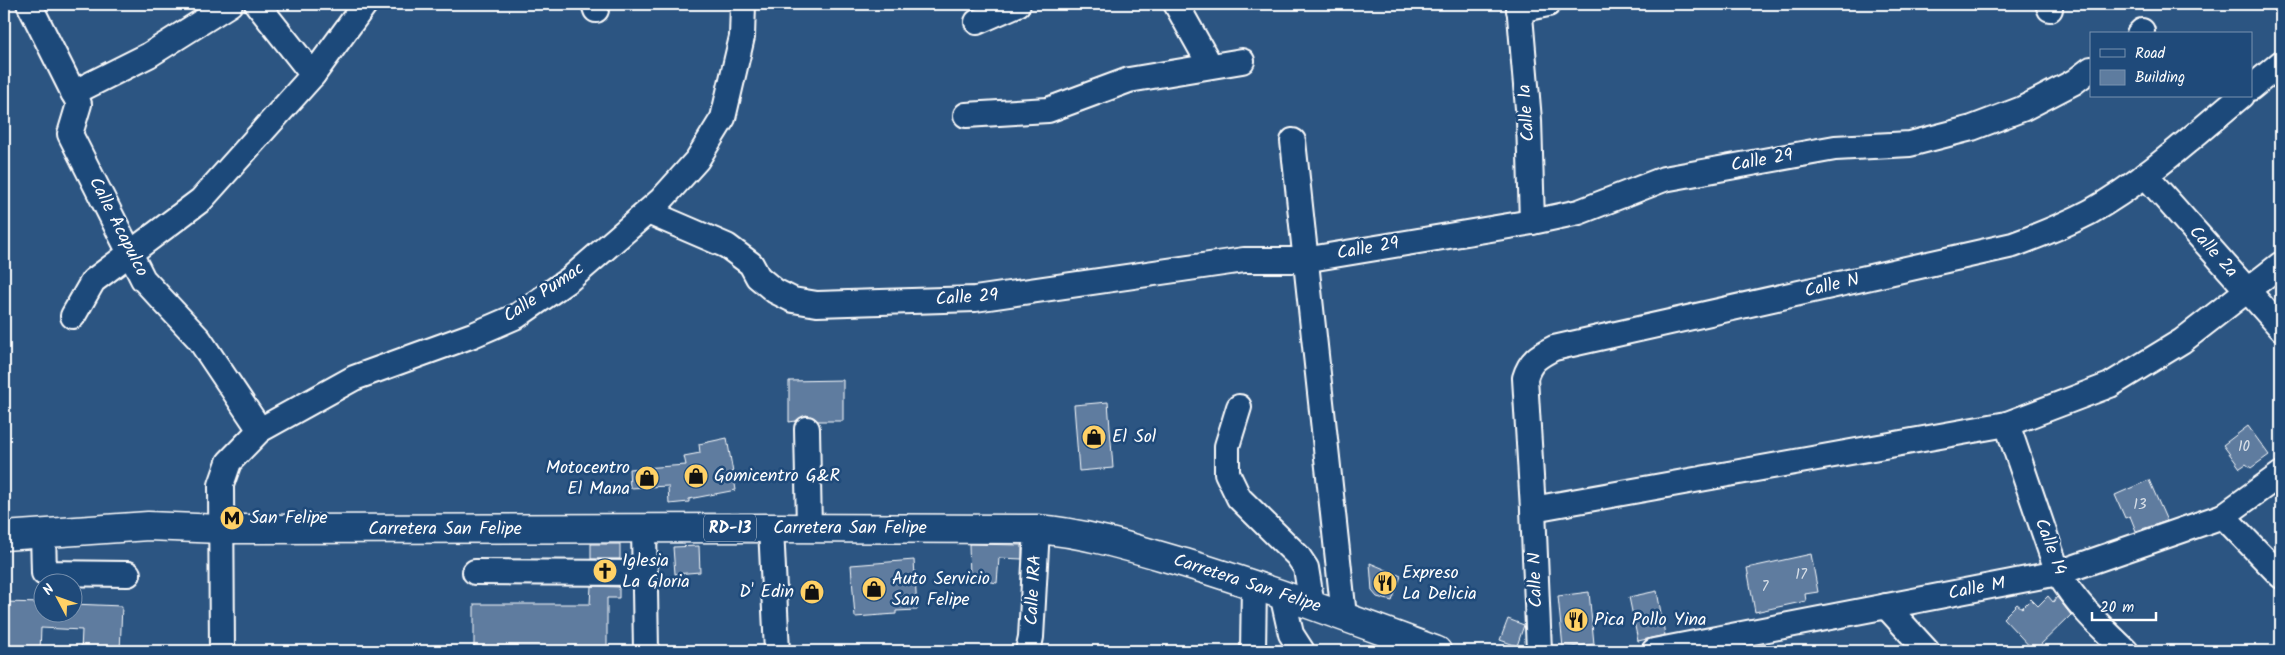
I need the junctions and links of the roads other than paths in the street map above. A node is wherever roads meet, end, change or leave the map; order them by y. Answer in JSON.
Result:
{"nodes":[{"id":1,"x":29,"y":4,"type":"edge"},
{"id":2,"x":230,"y":4,"type":"edge"},
{"id":3,"x":257,"y":4,"type":"edge"},
{"id":4,"x":365,"y":4,"type":"edge"},
{"id":5,"x":743,"y":4,"type":"edge"},
{"id":6,"x":1018,"y":4,"type":"edge"},
{"id":7,"x":1176,"y":4,"type":"edge"},
{"id":8,"x":1548,"y":4,"type":"edge"},
{"id":9,"x":1519,"y":7,"type":"edge"},
{"id":10,"x":977,"y":22,"type":"dead end"},
{"id":11,"x":1242,"y":62,"type":"dead end"},
{"id":12,"x":2281,"y":63,"type":"edge"},
{"id":13,"x":1210,"y":65,"type":"junction"},
{"id":14,"x":2090,"y":70,"type":"edge"},
{"id":15,"x":313,"y":75,"type":"junction"},
{"id":16,"x":2252,"y":87,"type":"edge"},
{"id":17,"x":73,"y":93,"type":"junction"},
{"id":18,"x":2239,"y":98,"type":"edge"},
{"id":19,"x":966,"y":115,"type":"dead end"},
{"id":20,"x":1293,"y":141,"type":"dead end"},
{"id":21,"x":2145,"y":175,"type":"junction"},
{"id":22,"x":648,"y":212,"type":"junction"},
{"id":23,"x":1532,"y":222,"type":"junction"},
{"id":24,"x":130,"y":253,"type":"junction"},
{"id":25,"x":1304,"y":260,"type":"junction"},
{"id":26,"x":2281,"y":264,"type":"edge"},
{"id":27,"x":2247,"y":290,"type":"junction"},
{"id":28,"x":72,"y":316,"type":"dead end"},
{"id":29,"x":2281,"y":328,"type":"edge"},
{"id":30,"x":1239,"y":407,"type":"dead end"},
{"id":31,"x":2007,"y":424,"type":"junction"},
{"id":32,"x":807,"y":429,"type":"dead end"},
{"id":33,"x":260,"y":430,"type":"junction"},
{"id":34,"x":2281,"y":474,"type":"edge"},
{"id":35,"x":1534,"y":509,"type":"junction"},
{"id":36,"x":2223,"y":516,"type":"junction"},
{"id":37,"x":644,"y":528,"type":"junction"},
{"id":38,"x":771,"y":528,"type":"junction"},
{"id":39,"x":809,"y":528,"type":"junction"},
{"id":40,"x":220,"y":529,"type":"junction"},
{"id":41,"x":1037,"y":529,"type":"junction"},
{"id":42,"x":43,"y":533,"type":"junction"},
{"id":43,"x":4,"y":536,"type":"edge"},
{"id":44,"x":475,"y":572,"type":"dead end"},
{"id":45,"x":645,"y":573,"type":"junction"},
{"id":46,"x":128,"y":574,"type":"dead end"},
{"id":47,"x":2058,"y":574,"type":"junction"},
{"id":48,"x":2281,"y":576,"type":"edge"},
{"id":49,"x":1254,"y":584,"type":"junction"},
{"id":50,"x":1282,"y":594,"type":"junction"},
{"id":51,"x":1312,"y":605,"type":"junction"},
{"id":52,"x":1886,"y":606,"type":"junction"},
{"id":53,"x":1344,"y":616,"type":"junction"},
{"id":54,"x":222,"y":651,"type":"edge"},
{"id":55,"x":646,"y":651,"type":"edge"},
{"id":56,"x":777,"y":651,"type":"edge"},
{"id":57,"x":1028,"y":651,"type":"edge"},
{"id":58,"x":1252,"y":651,"type":"edge"},
{"id":59,"x":1302,"y":651,"type":"edge"},
{"id":60,"x":1437,"y":651,"type":"edge"},
{"id":61,"x":1539,"y":651,"type":"edge"},
{"id":62,"x":1654,"y":651,"type":"edge"},
{"id":63,"x":1926,"y":651,"type":"edge"},
{"id":64,"x":2126,"y":651,"type":"edge"}],
"edges":[{"from":1,"to":17,"type":"street","name":"Calle Acapulco"},
{"from":2,"to":17,"type":"street"},
{"from":3,"to":15,"type":"street"},
{"from":4,"to":15,"type":"street"},
{"from":5,"to":22,"type":"street","name":"Calle Pumac"},
{"from":6,"to":10,"type":"street"},
{"from":7,"to":13,"type":"street"},
{"from":8,"to":9,"type":"street"},
{"from":9,"to":23,"type":"street","name":"Calle 1a"},
{"from":11,"to":13,"type":"street"},
{"from":12,"to":16,"type":"street"},
{"from":13,"to":19,"type":"street"},
{"from":14,"to":23,"type":"street","name":"Calle 29"},
{"from":15,"to":24,"type":"street"},
{"from":17,"to":24,"type":"street","name":"Calle Acapulco"},
{"from":18,"to":21,"type":"street","name":"Calle N"},
{"from":20,"to":25,"type":"street"},
{"from":21,"to":27,"type":"street","name":"Calle 2a"},
{"from":21,"to":35,"type":"street","name":"Calle N"},
{"from":22,"to":25,"type":"street","name":"Calle 29"},
{"from":22,"to":33,"type":"street","name":"Calle Pumac"},
{"from":23,"to":25,"type":"street","name":"Calle 29"},
{"from":24,"to":28,"type":"street"},
{"from":24,"to":33,"type":"street","name":"Calle Acapulco"},
{"from":25,"to":53,"type":"street"},
{"from":26,"to":27,"type":"street"},
{"from":27,"to":29,"type":"street","name":"Calle 2a"},
{"from":27,"to":31,"type":"street"},
{"from":30,"to":51,"type":"street"},
{"from":31,"to":35,"type":"street"},
{"from":31,"to":47,"type":"street","name":"Calle 14"},
{"from":32,"to":39,"type":"street"},
{"from":33,"to":40,"type":"street","name":"Calle Pumac"},
{"from":34,"to":36,"type":"street","name":"Calle M"},
{"from":35,"to":61,"type":"street","name":"Calle N"},
{"from":36,"to":47,"type":"street","name":"Calle M"},
{"from":36,"to":48,"type":"street"},
{"from":37,"to":38,"type":"main road","name":"Carretera San Felipe","number":"RD-13"},
{"from":37,"to":40,"type":"main road","name":"Carretera San Felipe","number":"RD-13"},
{"from":37,"to":45,"type":"street"},
{"from":38,"to":39,"type":"main road","name":"Carretera San Felipe","number":"RD-13"},
{"from":38,"to":56,"type":"street"},
{"from":39,"to":41,"type":"main road","name":"Carretera San Felipe","number":"RD-13"},
{"from":40,"to":42,"type":"main road","name":"Carretera San Felipe","number":"RD-13"},
{"from":40,"to":54,"type":"street","name":"Calle Pumac"},
{"from":41,"to":49,"type":"main road","name":"Carretera San Felipe","number":"RD-13"},
{"from":41,"to":57,"type":"street","name":"Calle 1RA"},
{"from":42,"to":43,"type":"main road","name":"Carretera San Felipe","number":"RD-13"},
{"from":42,"to":46,"type":"street"},
{"from":44,"to":45,"type":"street"},
{"from":45,"to":55,"type":"street"},
{"from":47,"to":52,"type":"street","name":"Calle M"},
{"from":47,"to":64,"type":"street","name":"Calle 14"},
{"from":49,"to":50,"type":"main road","name":"Carretera San Felipe","number":"RD-13"},
{"from":49,"to":58,"type":"street"},
{"from":50,"to":51,"type":"main road","name":"Carretera San Felipe","number":"RD-13"},
{"from":50,"to":59,"type":"street"},
{"from":51,"to":53,"type":"main road","name":"Carretera San Felipe","number":"RD-13"},
{"from":52,"to":62,"type":"street","name":"Calle M"},
{"from":52,"to":63,"type":"street"},
{"from":53,"to":60,"type":"main road","name":"Carretera San Felipe","number":"RD-13"}]}
